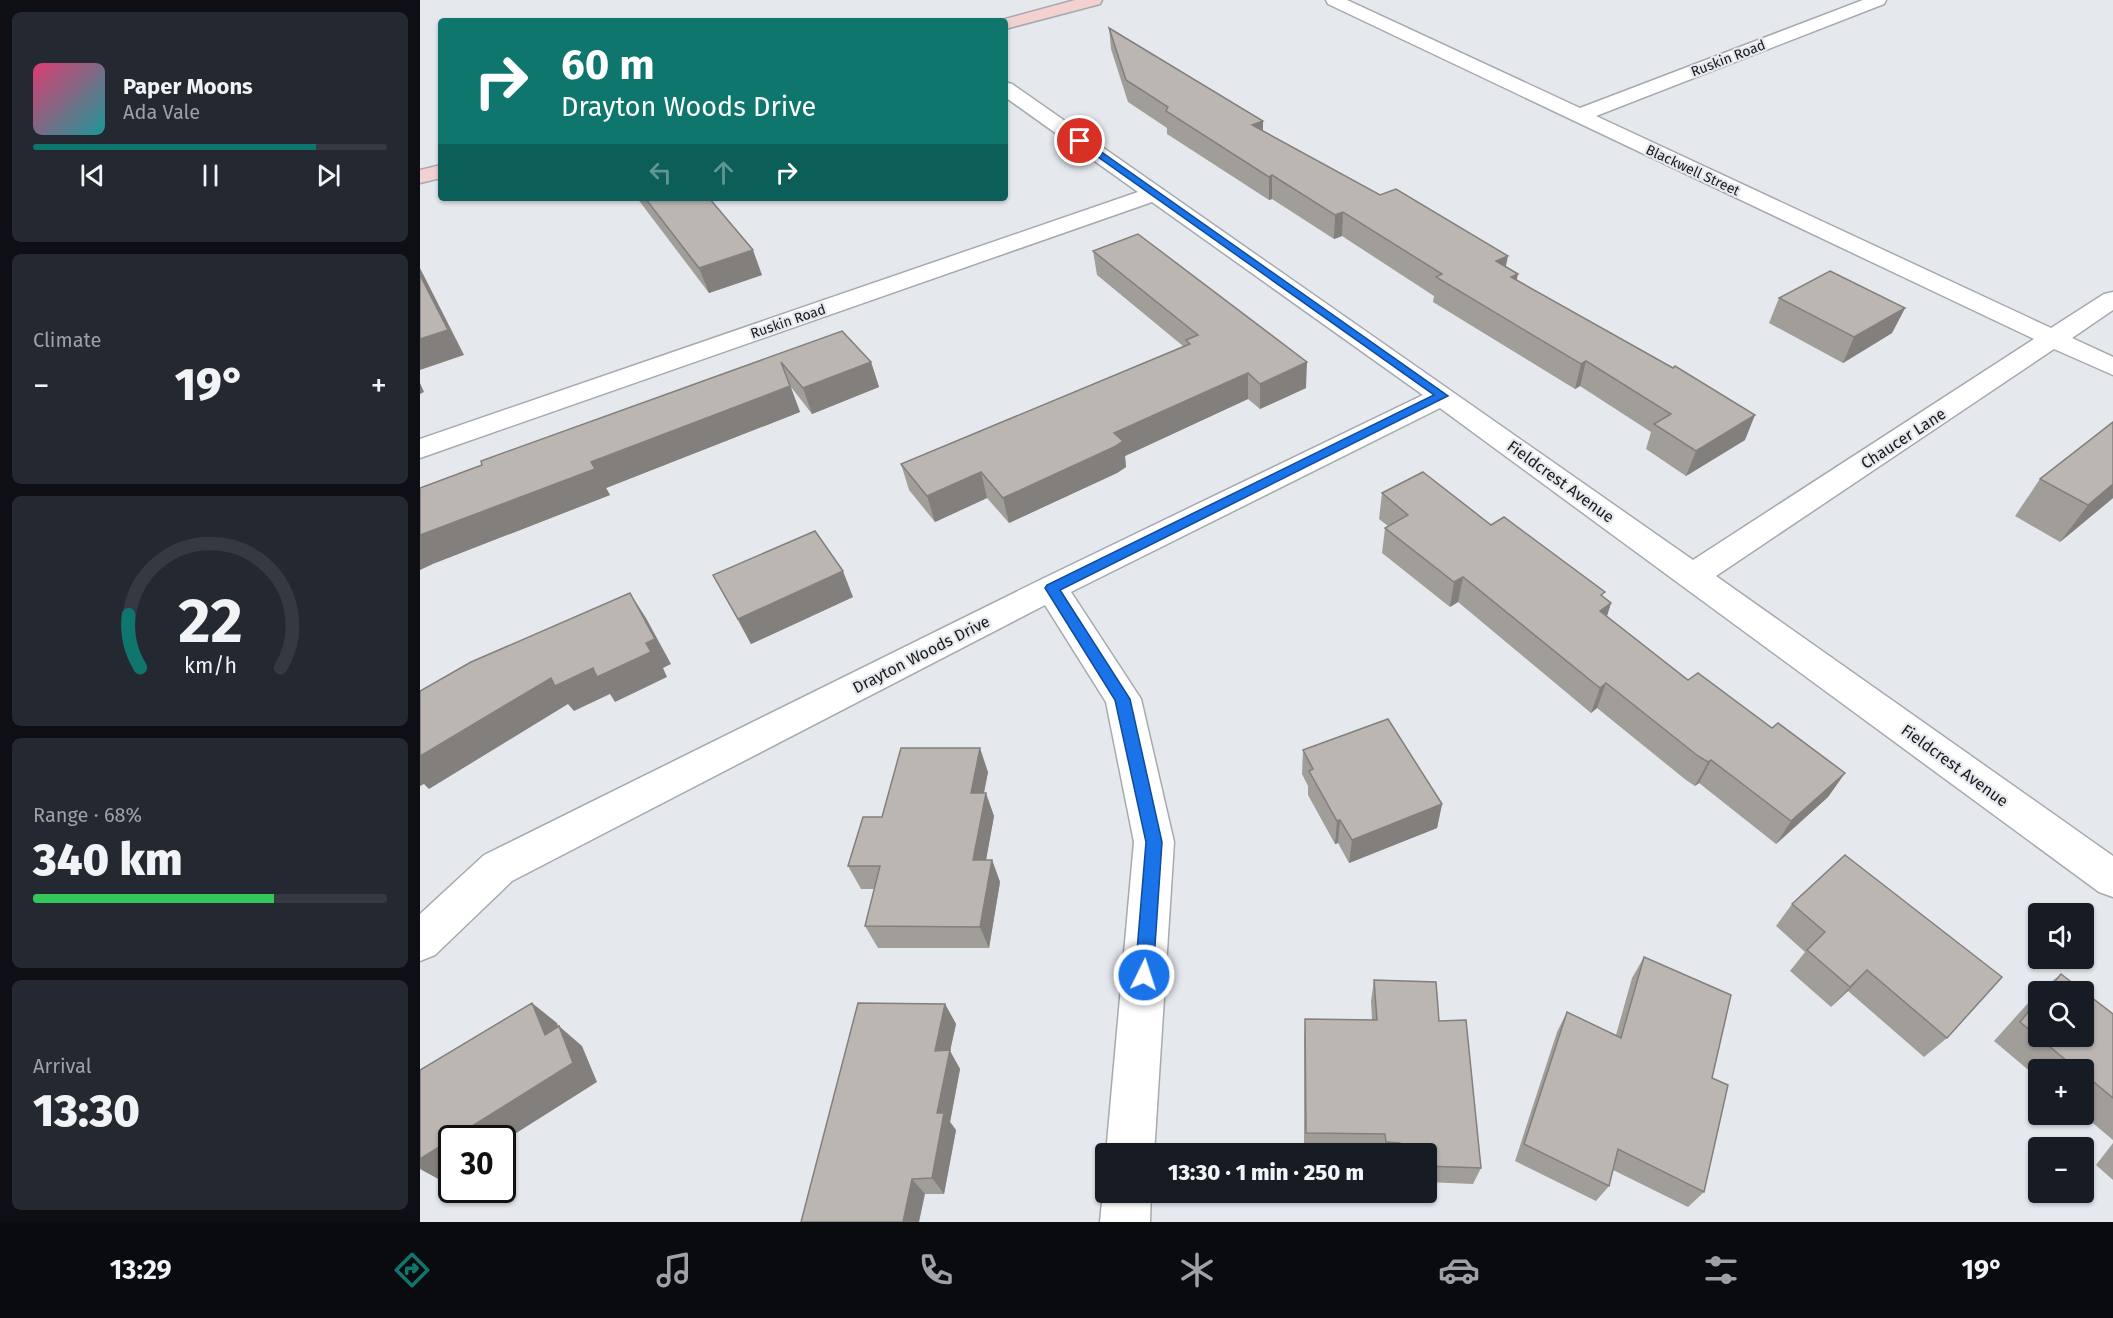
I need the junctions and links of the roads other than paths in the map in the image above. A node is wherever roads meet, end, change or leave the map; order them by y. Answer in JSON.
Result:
{"nodes":[{"id":1,"x":1094,"y":0,"type":"edge"},
{"id":2,"x":1334,"y":0,"type":"edge"},
{"id":3,"x":1878,"y":0,"type":"edge"},
{"id":4,"x":1008,"y":23,"type":"edge"},
{"id":5,"x":1008,"y":90,"type":"edge"},
{"id":6,"x":1578,"y":116,"type":"junction"},
{"id":7,"x":438,"y":172,"type":"edge"},
{"id":8,"x":420,"y":177,"type":"edge"},
{"id":9,"x":1155,"y":194,"type":"junction"},
{"id":10,"x":2113,"y":299,"type":"edge"},
{"id":11,"x":2052,"y":339,"type":"junction"},
{"id":12,"x":2113,"y":367,"type":"edge"},
{"id":13,"x":1442,"y":396,"type":"junction"},
{"id":14,"x":420,"y":449,"type":"edge"},
{"id":15,"x":1692,"y":576,"type":"junction"},
{"id":16,"x":1052,"y":588,"type":"junction"},
{"id":17,"x":2113,"y":879,"type":"edge"},
{"id":18,"x":420,"y":941,"type":"edge"},
{"id":19,"x":1131,"y":1143,"type":"edge"},
{"id":20,"x":1126,"y":1203,"type":"edge"},
{"id":21,"x":1125,"y":1222,"type":"edge"}],
"edges":[{"from":1,"to":4,"type":"main road"},
{"from":2,"to":6,"type":"street","name":"Blackwell Street"},
{"from":3,"to":6,"type":"street","name":"Ruskin Road"},
{"from":5,"to":9,"type":"street","name":"Fieldcrest Avenue"},
{"from":6,"to":11,"type":"street","name":"Blackwell Street"},
{"from":7,"to":8,"type":"main road"},
{"from":9,"to":13,"type":"street","name":"Fieldcrest Avenue"},
{"from":9,"to":14,"type":"street","name":"Ruskin Road"},
{"from":10,"to":11,"type":"street","name":"Chaucer Lane"},
{"from":11,"to":12,"type":"street","name":"Blackwell Street"},
{"from":11,"to":15,"type":"street","name":"Chaucer Lane"},
{"from":13,"to":15,"type":"street","name":"Fieldcrest Avenue"},
{"from":13,"to":16,"type":"street","name":"Drayton Woods Drive"},
{"from":15,"to":17,"type":"street","name":"Fieldcrest Avenue"},
{"from":16,"to":18,"type":"street","name":"Drayton Woods Drive"},
{"from":16,"to":19,"type":"street"},
{"from":20,"to":21,"type":"street"}]}
